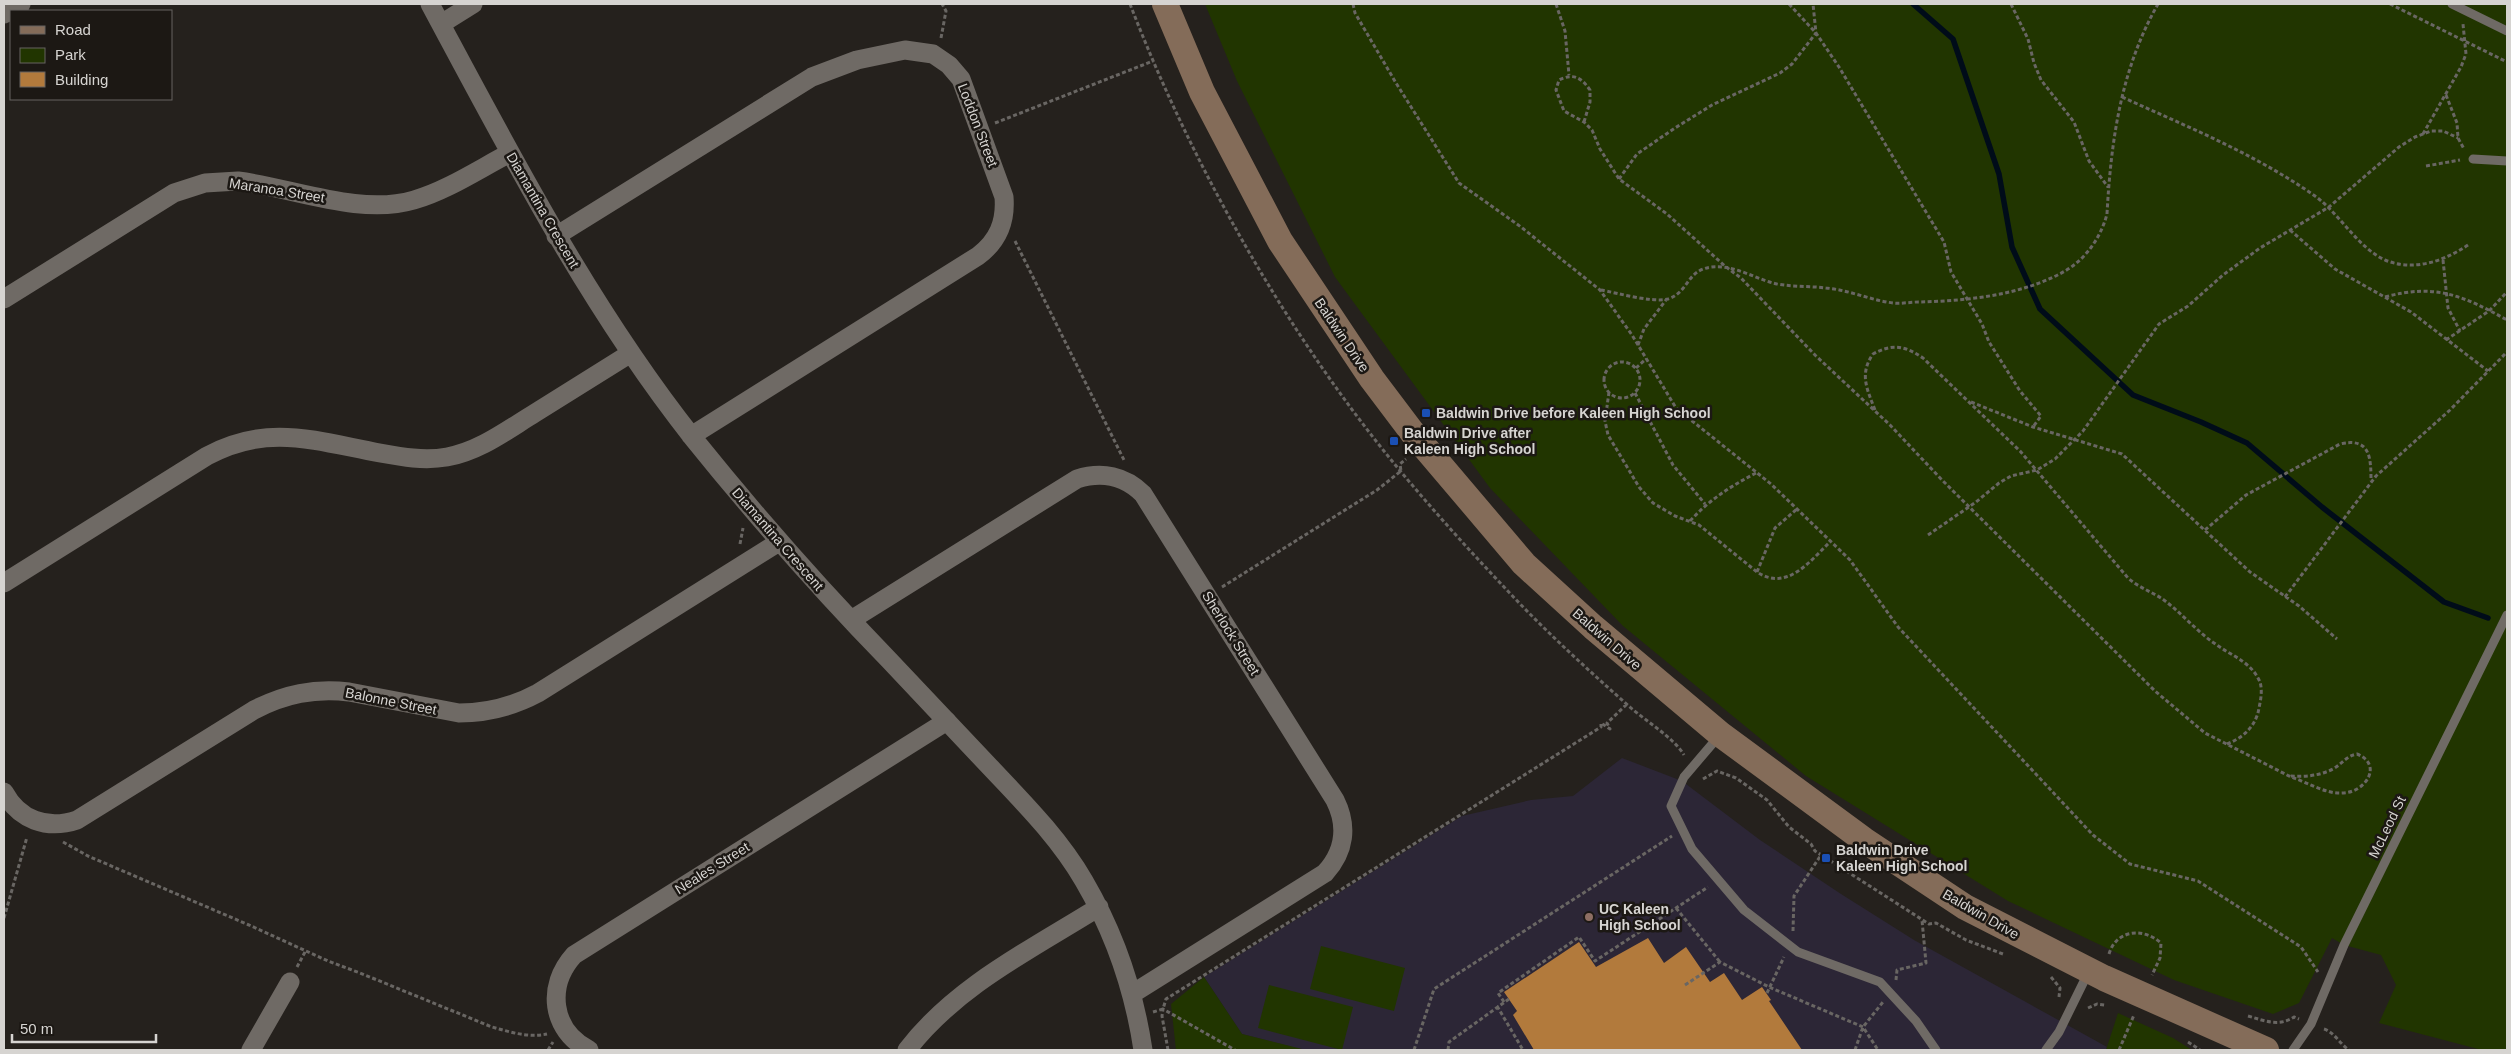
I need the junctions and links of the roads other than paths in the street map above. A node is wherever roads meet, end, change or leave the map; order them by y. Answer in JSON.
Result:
{"nodes":[{"id":1,"x":430,"y":4,"type":"edge"},
{"id":2,"x":473,"y":4,"type":"edge"},
{"id":3,"x":1165,"y":4,"type":"edge"},
{"id":4,"x":2452,"y":4,"type":"edge"},
{"id":5,"x":441,"y":24,"type":"junction"},
{"id":6,"x":2507,"y":30,"type":"edge"},
{"id":7,"x":510,"y":153,"type":"junction"},
{"id":8,"x":2473,"y":159,"type":"road end"},
{"id":9,"x":2507,"y":161,"type":"edge"},
{"id":10,"x":556,"y":236,"type":"junction"},
{"id":11,"x":4,"y":299,"type":"edge"},
{"id":12,"x":631,"y":353,"type":"junction"},
{"id":13,"x":691,"y":436,"type":"junction"},
{"id":14,"x":779,"y":542,"type":"junction"},
{"id":15,"x":4,"y":583,"type":"edge"},
{"id":16,"x":2507,"y":615,"type":"edge"},
{"id":17,"x":850,"y":620,"type":"junction"},
{"id":18,"x":947,"y":721,"type":"junction"},
{"id":19,"x":1720,"y":734,"type":"junction"},
{"id":20,"x":4,"y":792,"type":"edge"},
{"id":21,"x":1099,"y":907,"type":"junction"},
{"id":22,"x":2089,"y":970,"type":"junction"},
{"id":23,"x":290,"y":982,"type":"dead end"},
{"id":24,"x":1132,"y":994,"type":"junction"},
{"id":25,"x":251,"y":1050,"type":"edge"},
{"id":26,"x":589,"y":1050,"type":"edge"},
{"id":27,"x":908,"y":1050,"type":"edge"},
{"id":28,"x":1143,"y":1050,"type":"edge"},
{"id":29,"x":1936,"y":1050,"type":"edge"},
{"id":30,"x":2046,"y":1050,"type":"edge"},
{"id":31,"x":2266,"y":1050,"type":"edge"},
{"id":32,"x":2293,"y":1050,"type":"edge"}],
"edges":[{"from":1,"to":5,"type":"street","name":"Diamantina Crescent"},
{"from":2,"to":5,"type":"street"},
{"from":3,"to":19,"type":"main road","name":"Baldwin Drive"},
{"from":4,"to":6,"type":"lane"},
{"from":5,"to":7,"type":"street","name":"Diamantina Crescent"},
{"from":7,"to":10,"type":"street","name":"Diamantina Crescent"},
{"from":7,"to":11,"type":"street","name":"Maranoa Street"},
{"from":8,"to":9,"type":"lane"},
{"from":10,"to":12,"type":"street","name":"Diamantina Crescent"},
{"from":10,"to":13,"type":"street","name":"Loddon Street"},
{"from":12,"to":13,"type":"street","name":"Diamantina Crescent"},
{"from":12,"to":15,"type":"street"},
{"from":13,"to":14,"type":"street","name":"Diamantina Crescent"},
{"from":14,"to":17,"type":"street","name":"Diamantina Crescent"},
{"from":14,"to":20,"type":"street","name":"Balonne Street"},
{"from":16,"to":32,"type":"lane","name":"McLeod St"},
{"from":17,"to":18,"type":"street","name":"Diamantina Crescent"},
{"from":17,"to":24,"type":"street","name":"Sherlock Street"},
{"from":18,"to":21,"type":"street","name":"Diamantina Crescent"},
{"from":18,"to":26,"type":"street","name":"Neales Street"},
{"from":19,"to":22,"type":"main road","name":"Baldwin Drive"},
{"from":19,"to":29,"type":"lane"},
{"from":21,"to":24,"type":"street","name":"Diamantina Crescent"},
{"from":21,"to":27,"type":"street"},
{"from":22,"to":30,"type":"lane"},
{"from":22,"to":31,"type":"main road","name":"Baldwin Drive"},
{"from":23,"to":25,"type":"street"},
{"from":24,"to":28,"type":"street","name":"Diamantina Crescent"}]}
